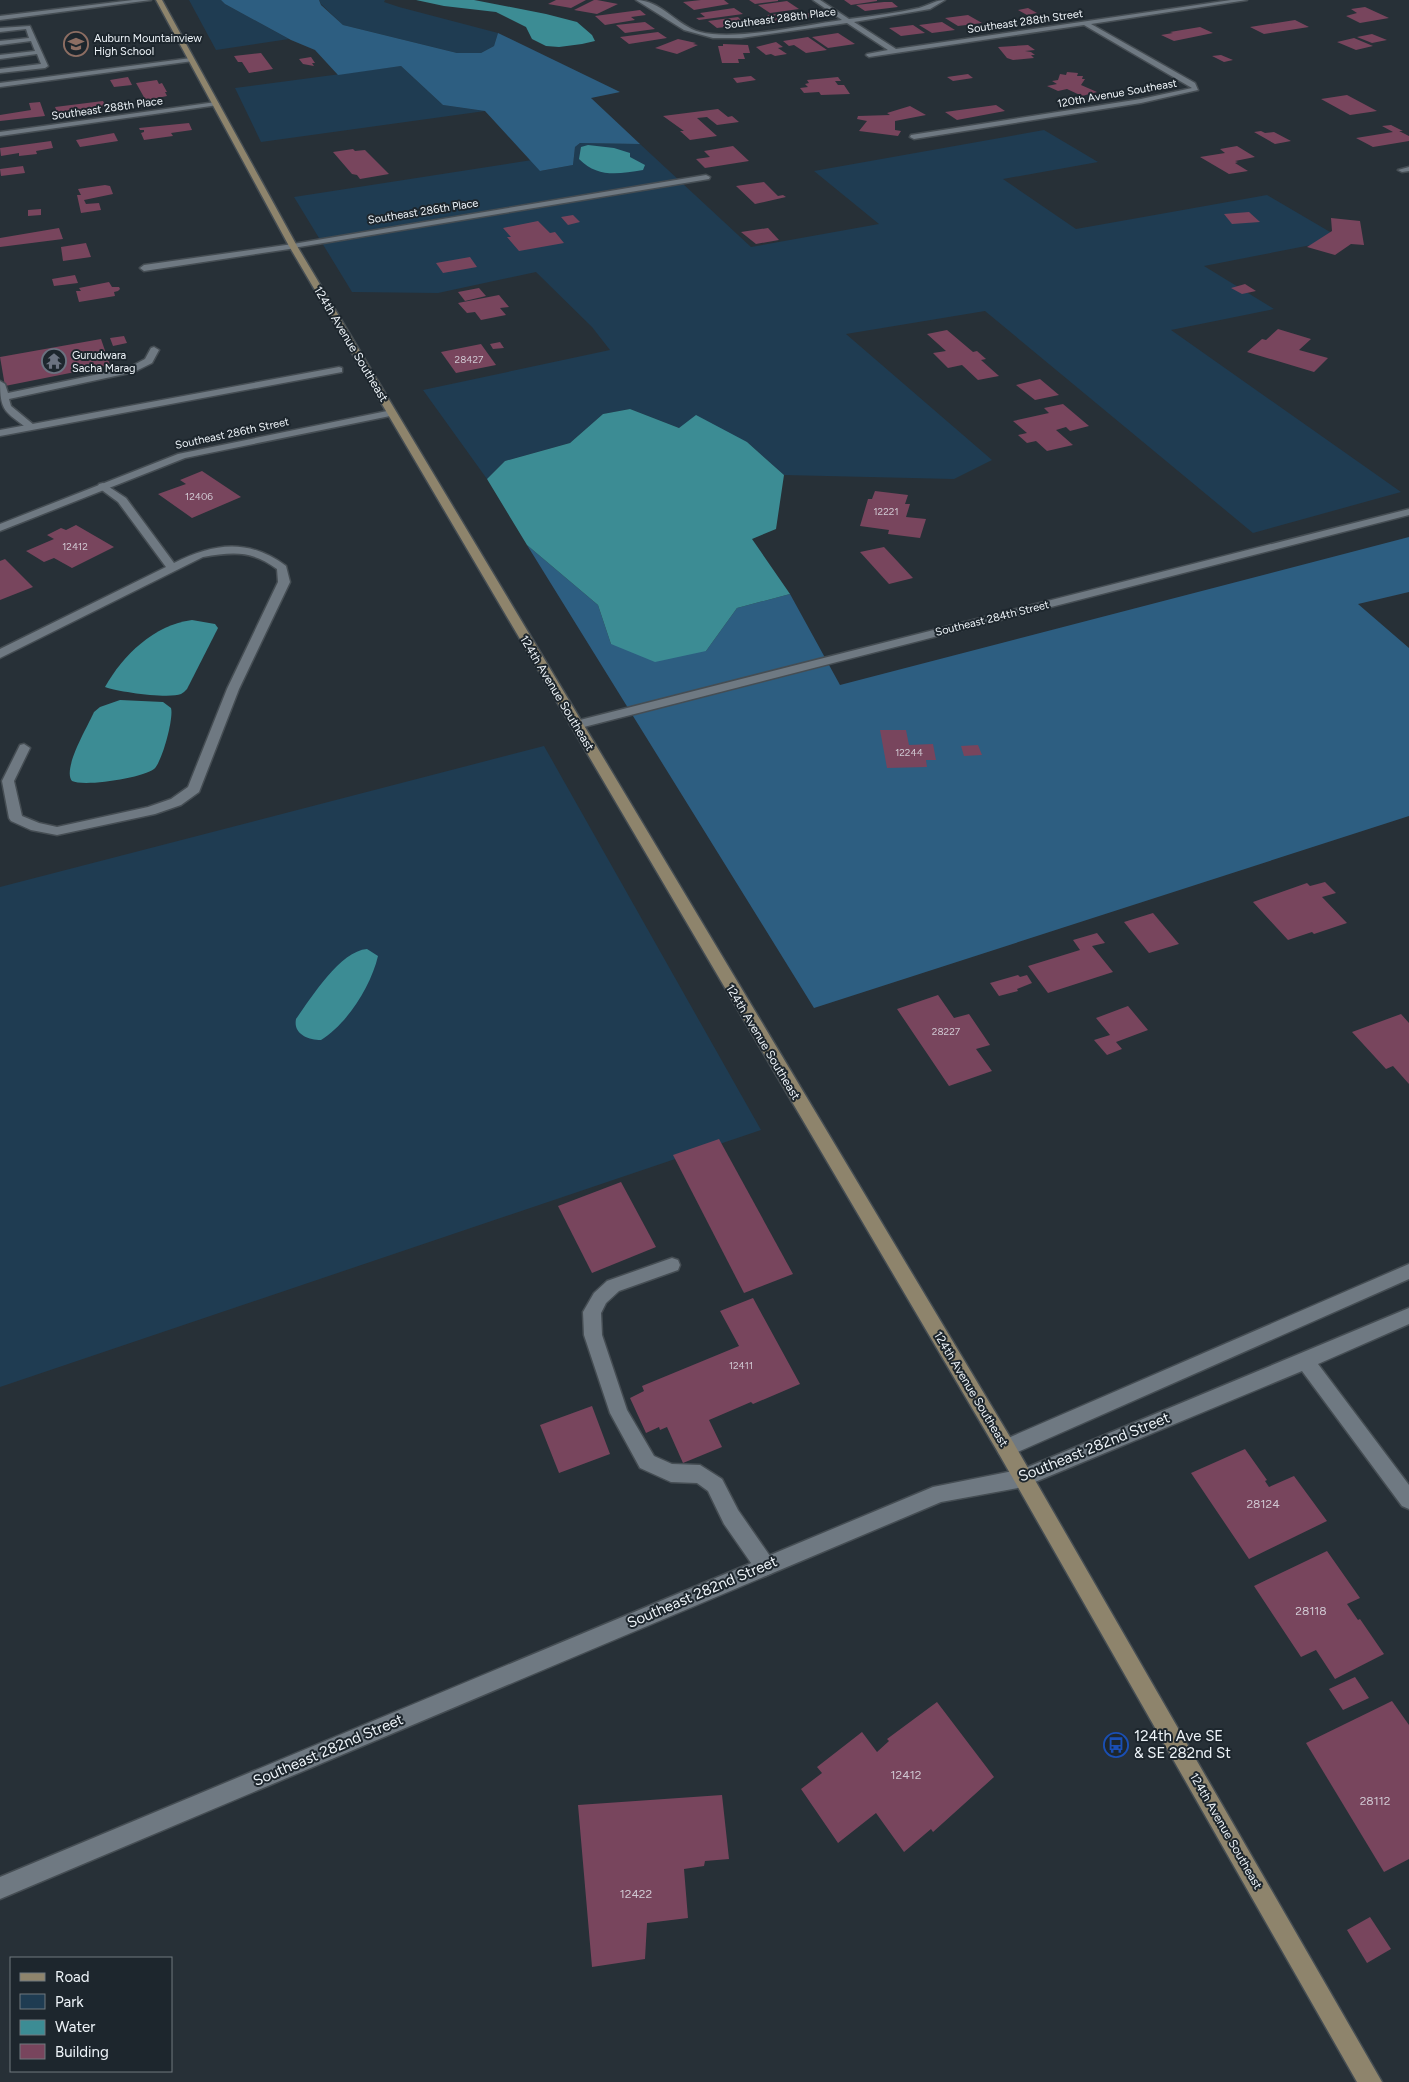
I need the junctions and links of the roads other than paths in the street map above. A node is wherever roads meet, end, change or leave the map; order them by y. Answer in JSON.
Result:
{"nodes":[{"id":1,"x":148,"y":0,"type":"edge"},
{"id":2,"x":159,"y":0,"type":"edge"},
{"id":3,"x":639,"y":0,"type":"edge"},
{"id":4,"x":816,"y":0,"type":"edge"},
{"id":5,"x":942,"y":0,"type":"edge"},
{"id":6,"x":1244,"y":0,"type":"edge"},
{"id":7,"x":0,"y":18,"type":"edge"},
{"id":8,"x":849,"y":22,"type":"junction"},
{"id":9,"x":1084,"y":23,"type":"junction"},
{"id":10,"x":0,"y":30,"type":"edge"},
{"id":11,"x":33,"y":39,"type":"junction"},
{"id":12,"x":0,"y":44,"type":"edge"},
{"id":13,"x":894,"y":51,"type":"junction"},
{"id":14,"x":39,"y":52,"type":"junction"},
{"id":15,"x":869,"y":55,"type":"dead end"},
{"id":16,"x":0,"y":57,"type":"edge"},
{"id":17,"x":191,"y":60,"type":"junction"},
{"id":18,"x":0,"y":71,"type":"edge"},
{"id":19,"x":0,"y":86,"type":"edge"},
{"id":20,"x":216,"y":104,"type":"junction"},
{"id":21,"x":0,"y":134,"type":"edge"},
{"id":22,"x":914,"y":137,"type":"dead end"},
{"id":23,"x":706,"y":177,"type":"dead end"},
{"id":24,"x":293,"y":246,"type":"junction"},
{"id":25,"x":144,"y":268,"type":"dead end"},
{"id":26,"x":154,"y":350,"type":"dead end"},
{"id":27,"x":339,"y":370,"type":"dead end"},
{"id":28,"x":0,"y":384,"type":"edge"},
{"id":29,"x":4,"y":397,"type":"junction"},
{"id":30,"x":392,"y":413,"type":"junction"},
{"id":31,"x":31,"y":427,"type":"junction"},
{"id":32,"x":0,"y":433,"type":"edge"},
{"id":33,"x":103,"y":486,"type":"junction"},
{"id":34,"x":1409,"y":512,"type":"edge"},
{"id":35,"x":0,"y":528,"type":"edge"},
{"id":36,"x":172,"y":568,"type":"junction"},
{"id":37,"x":0,"y":654,"type":"edge"},
{"id":38,"x":576,"y":725,"type":"junction"},
{"id":39,"x":24,"y":748,"type":"dead end"},
{"id":40,"x":672,"y":1265,"type":"dead end"},
{"id":41,"x":1409,"y":1271,"type":"edge"},
{"id":42,"x":1409,"y":1316,"type":"edge"},
{"id":43,"x":1305,"y":1362,"type":"junction"},
{"id":44,"x":1006,"y":1448,"type":"junction"},
{"id":45,"x":1022,"y":1478,"type":"junction"},
{"id":46,"x":1409,"y":1500,"type":"edge"},
{"id":47,"x":765,"y":1566,"type":"junction"},
{"id":48,"x":0,"y":1888,"type":"edge"},
{"id":49,"x":1370,"y":2082,"type":"edge"}],
"edges":[{"from":1,"to":7,"type":"street"},
{"from":2,"to":17,"type":"street","name":"124th Avenue Southeast"},
{"from":3,"to":8,"type":"street","name":"Southeast 288th Place"},
{"from":4,"to":8,"type":"street"},
{"from":5,"to":8,"type":"street","name":"Southeast 288th Place"},
{"from":6,"to":9,"type":"street","name":"Southeast 288th Street"},
{"from":8,"to":13,"type":"street"},
{"from":9,"to":13,"type":"street","name":"Southeast 288th Street"},
{"from":9,"to":22,"type":"street","name":"120th Avenue Southeast"},
{"from":10,"to":11,"type":"street"},
{"from":11,"to":12,"type":"street"},
{"from":11,"to":14,"type":"street"},
{"from":13,"to":15,"type":"street","name":"Southeast 288th Street"},
{"from":14,"to":16,"type":"street"},
{"from":14,"to":18,"type":"street"},
{"from":17,"to":19,"type":"street"},
{"from":17,"to":20,"type":"street","name":"124th Avenue Southeast"},
{"from":20,"to":21,"type":"street","name":"Southeast 288th Place"},
{"from":20,"to":24,"type":"street","name":"124th Avenue Southeast"},
{"from":23,"to":24,"type":"street","name":"Southeast 286th Place"},
{"from":24,"to":25,"type":"street","name":"Southeast 286th Place"},
{"from":24,"to":30,"type":"street","name":"124th Avenue Southeast"},
{"from":26,"to":29,"type":"street"},
{"from":27,"to":31,"type":"street"},
{"from":28,"to":29,"type":"street"},
{"from":29,"to":31,"type":"street"},
{"from":30,"to":33,"type":"street","name":"Southeast 286th Street"},
{"from":30,"to":38,"type":"street","name":"124th Avenue Southeast"},
{"from":31,"to":32,"type":"street"},
{"from":33,"to":35,"type":"street","name":"Southeast 286th Street"},
{"from":33,"to":36,"type":"street"},
{"from":34,"to":38,"type":"street","name":"Southeast 284th Street"},
{"from":36,"to":37,"type":"street"},
{"from":36,"to":39,"type":"street"},
{"from":38,"to":44,"type":"street","name":"124th Avenue Southeast"},
{"from":40,"to":47,"type":"street"},
{"from":41,"to":44,"type":"street"},
{"from":42,"to":43,"type":"street","name":"Southeast 282nd Street"},
{"from":43,"to":45,"type":"street","name":"Southeast 282nd Street"},
{"from":43,"to":46,"type":"street"},
{"from":44,"to":45,"type":"street","name":"124th Avenue Southeast"},
{"from":45,"to":47,"type":"street","name":"Southeast 282nd Street"},
{"from":45,"to":49,"type":"street","name":"124th Avenue Southeast"},
{"from":47,"to":48,"type":"street","name":"Southeast 282nd Street"}]}
